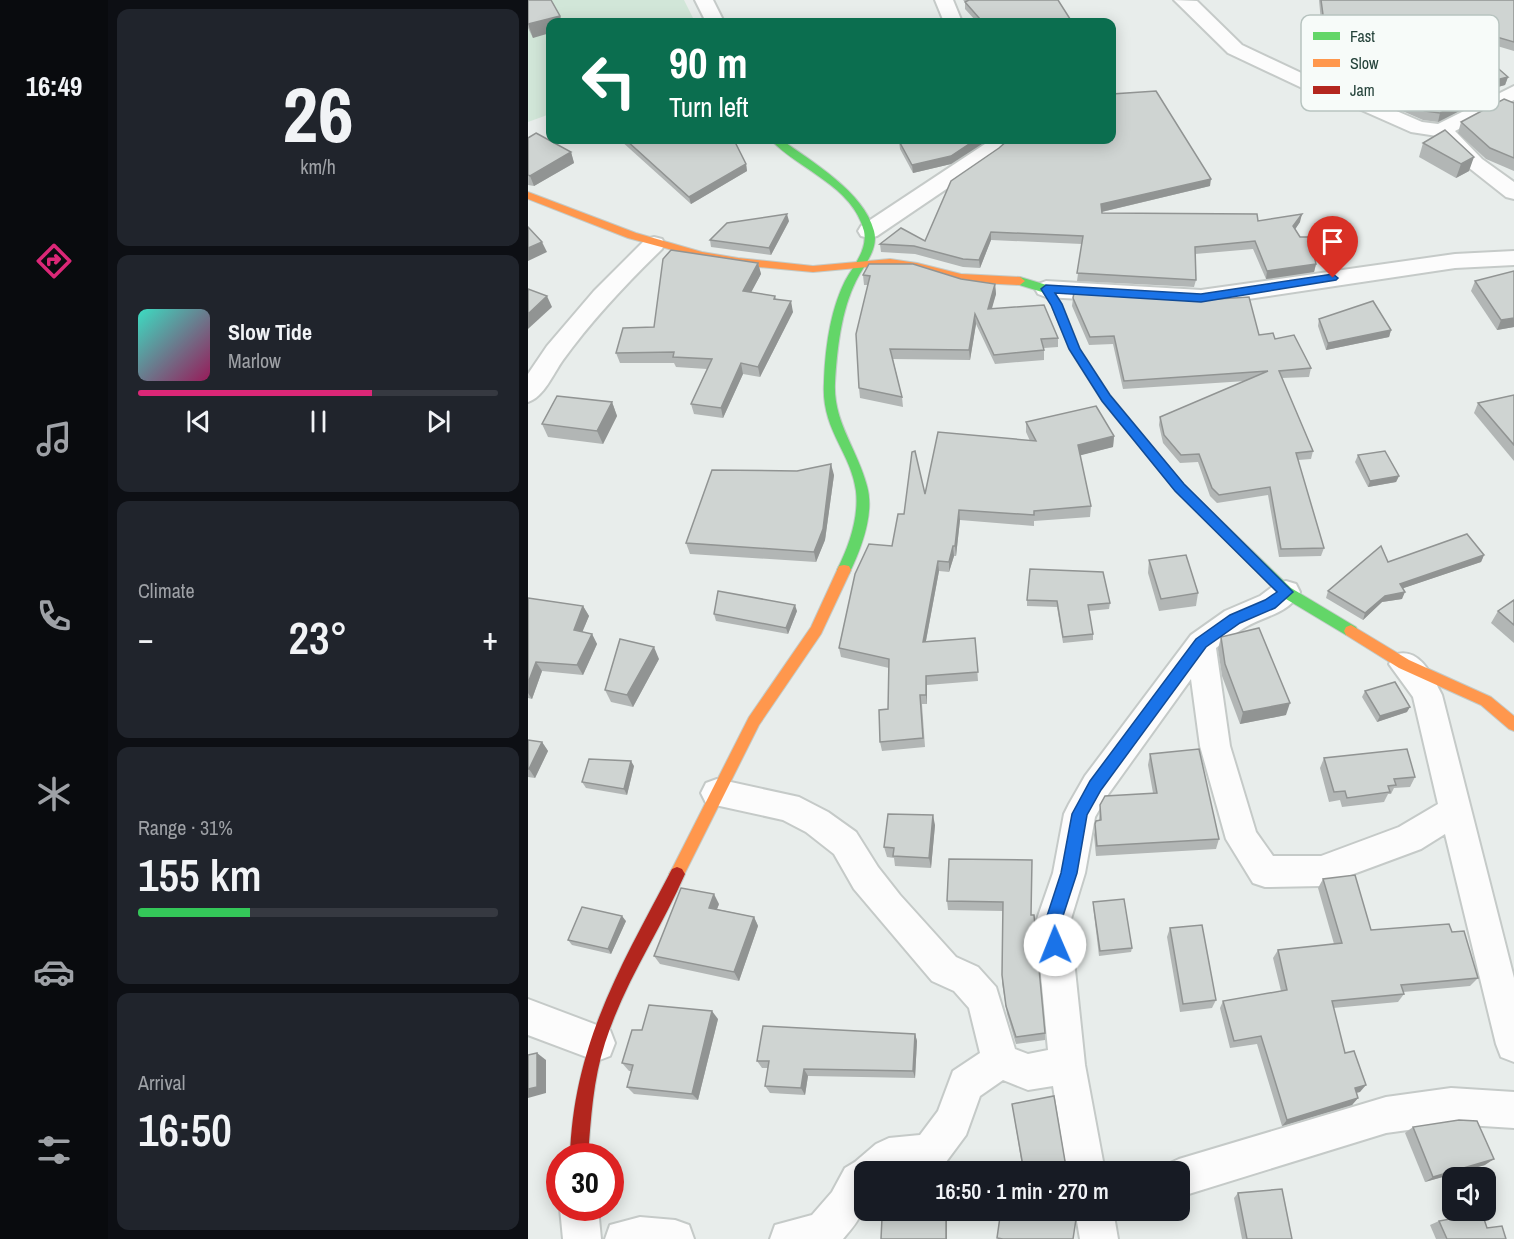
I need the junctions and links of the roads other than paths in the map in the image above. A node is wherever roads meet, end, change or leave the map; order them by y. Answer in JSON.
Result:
{"nodes":[{"id":1,"x":704,"y":0,"type":"edge"},
{"id":2,"x":944,"y":0,"type":"edge"},
{"id":3,"x":1183,"y":0,"type":"edge"},
{"id":4,"x":713,"y":18,"type":"edge"},
{"id":5,"x":951,"y":18,"type":"edge"},
{"id":6,"x":1301,"y":80,"type":"edge"},
{"id":7,"x":1514,"y":92,"type":"edge"},
{"id":8,"x":1499,"y":100,"type":"edge"},
{"id":9,"x":1380,"y":111,"type":"edge"},
{"id":10,"x":1478,"y":111,"type":"edge"},
{"id":11,"x":1441,"y":130,"type":"junction"},
{"id":12,"x":781,"y":144,"type":"edge"},
{"id":13,"x":999,"y":144,"type":"edge"},
{"id":14,"x":1514,"y":192,"type":"edge"},
{"id":15,"x":528,"y":195,"type":"edge"},
{"id":16,"x":869,"y":231,"type":"junction"},
{"id":17,"x":654,"y":244,"type":"junction"},
{"id":18,"x":1514,"y":258,"type":"edge"},
{"id":19,"x":859,"y":266,"type":"junction"},
{"id":20,"x":1046,"y":289,"type":"junction"},
{"id":21,"x":538,"y":358,"type":"edge"},
{"id":22,"x":528,"y":393,"type":"edge"},
{"id":23,"x":1286,"y":592,"type":"junction"},
{"id":24,"x":1201,"y":643,"type":"junction"},
{"id":25,"x":1404,"y":664,"type":"junction"},
{"id":26,"x":1514,"y":724,"type":"edge"},
{"id":27,"x":717,"y":793,"type":"junction"},
{"id":28,"x":1456,"y":810,"type":"junction"},
{"id":29,"x":528,"y":1017,"type":"edge"},
{"id":30,"x":597,"y":1044,"type":"junction"},
{"id":31,"x":1514,"y":1044,"type":"edge"},
{"id":32,"x":1000,"y":1060,"type":"junction"},
{"id":33,"x":1067,"y":1065,"type":"junction"},
{"id":34,"x":1514,"y":1110,"type":"edge"},
{"id":35,"x":580,"y":1143,"type":"edge"},
{"id":36,"x":885,"y":1161,"type":"edge"},
{"id":37,"x":1084,"y":1161,"type":"edge"},
{"id":38,"x":1190,"y":1175,"type":"edge"},
{"id":39,"x":854,"y":1189,"type":"edge"},
{"id":40,"x":580,"y":1221,"type":"edge"},
{"id":41,"x":1096,"y":1221,"type":"edge"},
{"id":42,"x":582,"y":1239,"type":"edge"},
{"id":43,"x":624,"y":1239,"type":"edge"},
{"id":44,"x":675,"y":1239,"type":"edge"},
{"id":45,"x":789,"y":1239,"type":"edge"},
{"id":46,"x":1099,"y":1239,"type":"edge"}],
"edges":[{"from":1,"to":4,"type":"street"},
{"from":2,"to":5,"type":"street"},
{"from":3,"to":6,"type":"street"},
{"from":7,"to":8,"type":"street"},
{"from":9,"to":11,"type":"street"},
{"from":10,"to":11,"type":"street"},
{"from":11,"to":14,"type":"street"},
{"from":12,"to":16,"type":"street"},
{"from":13,"to":16,"type":"street"},
{"from":15,"to":17,"type":"street"},
{"from":16,"to":19,"type":"street"},
{"from":17,"to":19,"type":"street"},
{"from":17,"to":21,"type":"street"},
{"from":18,"to":20,"type":"street"},
{"from":19,"to":20,"type":"street"},
{"from":19,"to":27,"type":"street"},
{"from":20,"to":23,"type":"street"},
{"from":21,"to":22,"type":"street"},
{"from":23,"to":24,"type":"street"},
{"from":23,"to":25,"type":"street"},
{"from":24,"to":28,"type":"street"},
{"from":24,"to":33,"type":"street"},
{"from":25,"to":26,"type":"street"},
{"from":25,"to":28,"type":"street"},
{"from":27,"to":30,"type":"street"},
{"from":27,"to":32,"type":"street"},
{"from":28,"to":31,"type":"street"},
{"from":29,"to":30,"type":"street"},
{"from":30,"to":35,"type":"street"},
{"from":32,"to":33,"type":"street"},
{"from":32,"to":36,"type":"street"},
{"from":33,"to":37,"type":"street"},
{"from":34,"to":38,"type":"street"},
{"from":39,"to":45,"type":"street"},
{"from":40,"to":42,"type":"street"},
{"from":41,"to":46,"type":"street"},
{"from":43,"to":44,"type":"street"}]}
